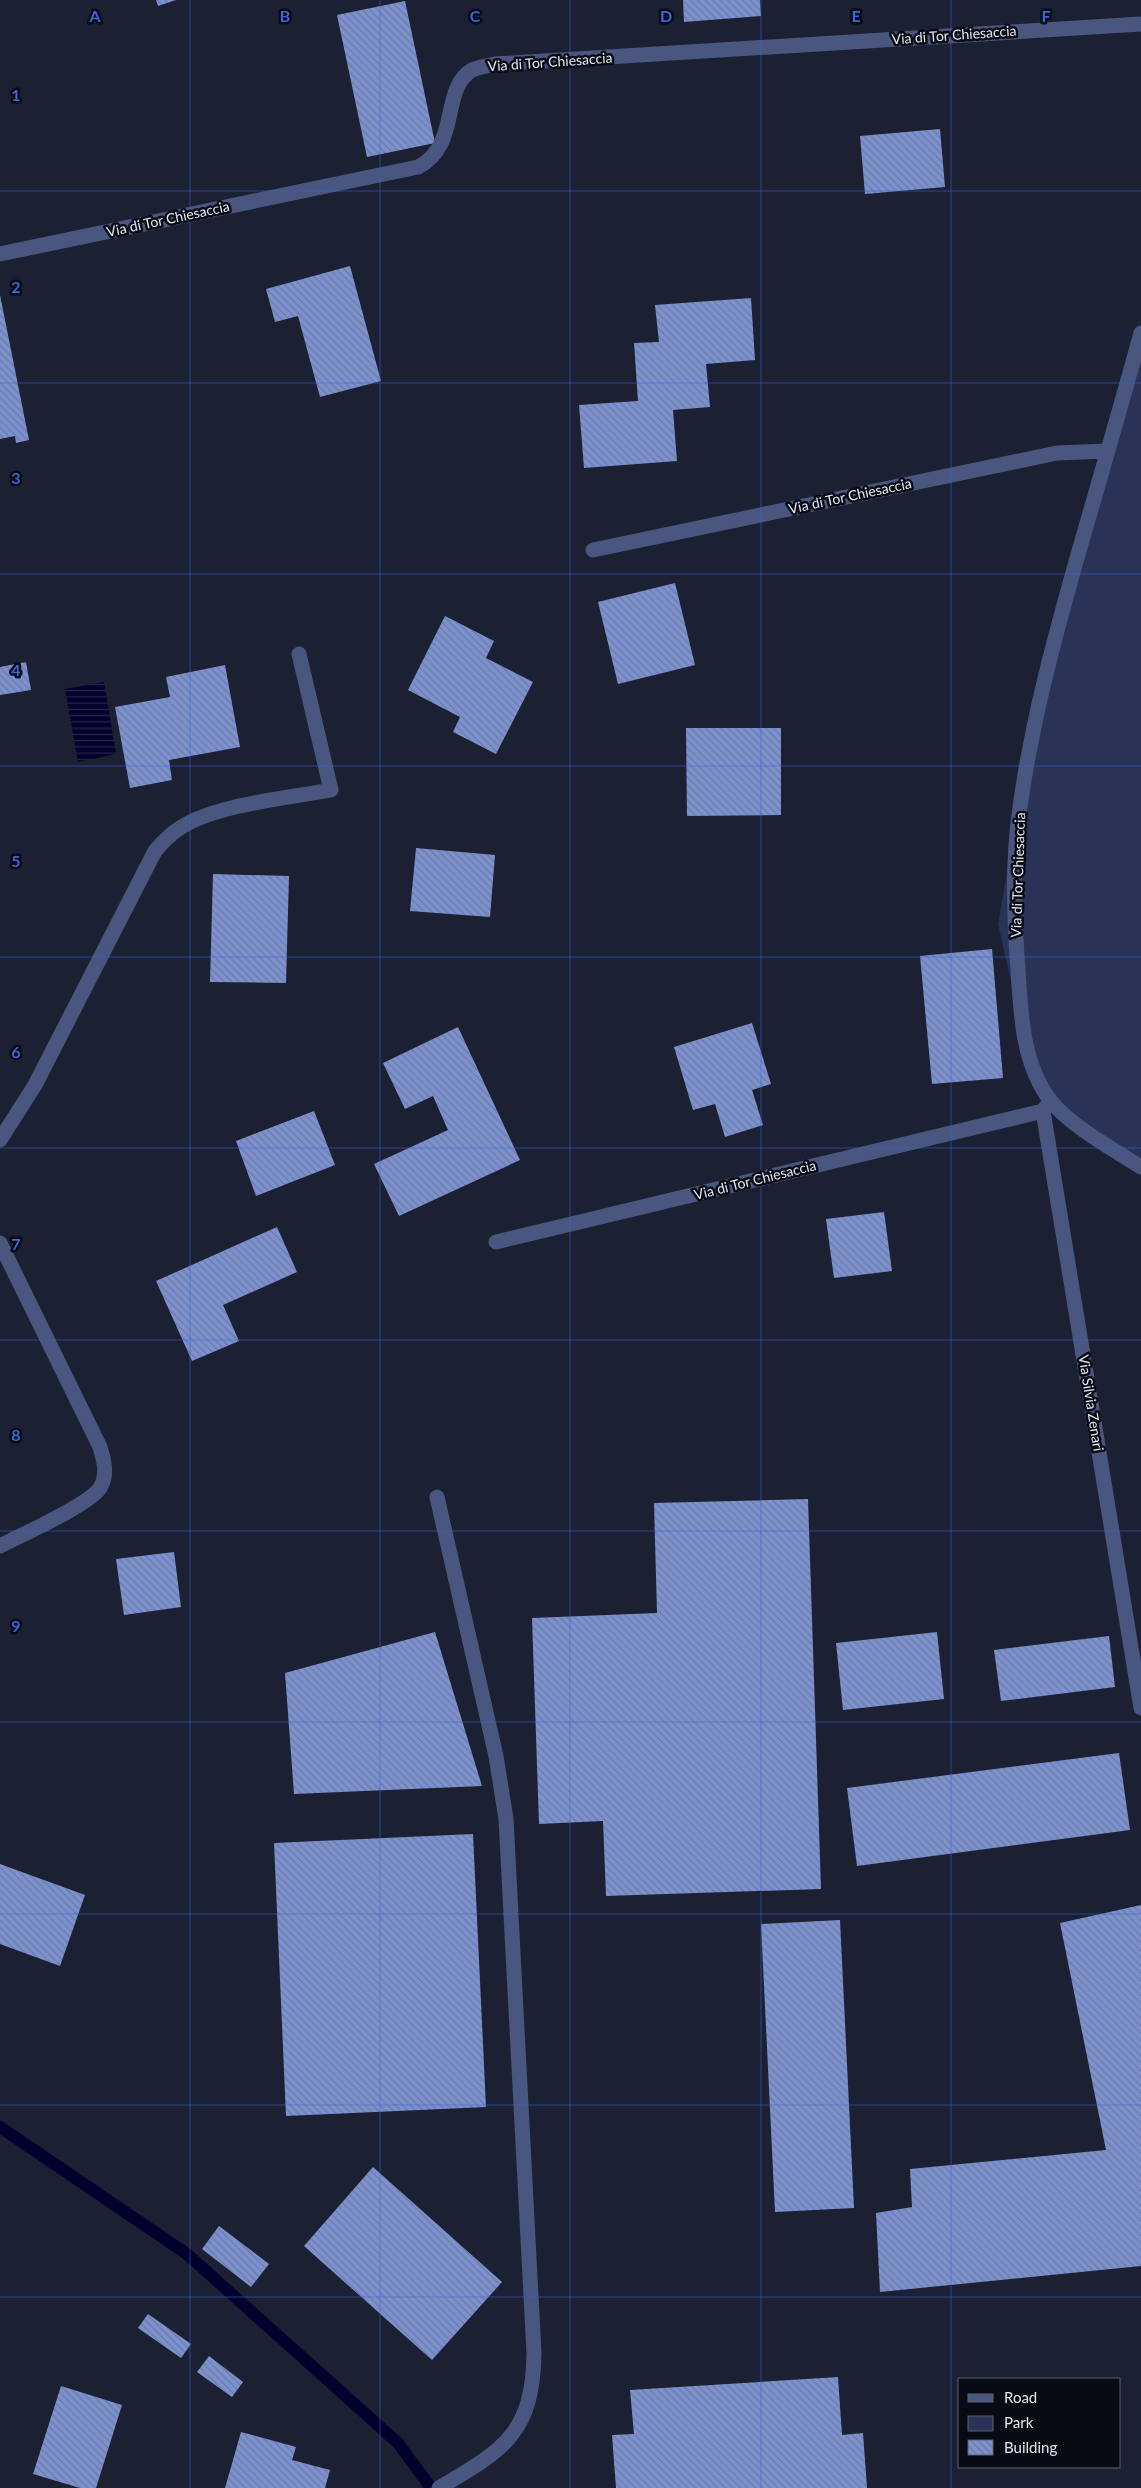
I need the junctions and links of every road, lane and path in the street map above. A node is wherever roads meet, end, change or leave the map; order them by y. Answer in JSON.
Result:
{"nodes":[{"id":1,"x":1141,"y":24,"type":"edge"},
{"id":2,"x":0,"y":254,"type":"edge"},
{"id":3,"x":1141,"y":333,"type":"edge"},
{"id":4,"x":1108,"y":451,"type":"junction"},
{"id":5,"x":593,"y":550,"type":"dead end"},
{"id":6,"x":299,"y":654,"type":"dead end"},
{"id":7,"x":1046,"y":1106,"type":"junction"},
{"id":8,"x":0,"y":1140,"type":"edge"},
{"id":9,"x":1141,"y":1167,"type":"edge"},
{"id":10,"x":496,"y":1242,"type":"dead end"},
{"id":11,"x":0,"y":1243,"type":"edge"},
{"id":12,"x":437,"y":1498,"type":"dead end"},
{"id":13,"x":0,"y":1546,"type":"edge"},
{"id":14,"x":1141,"y":1708,"type":"edge"},
{"id":15,"x":439,"y":2488,"type":"edge"}],
"edges":[{"from":1,"to":2,"type":"street","name":"Via di Tor Chiesaccia"},
{"from":3,"to":4,"type":"street","name":"Via di Tor Chiesaccia"},
{"from":4,"to":5,"type":"street","name":"Via di Tor Chiesaccia"},
{"from":4,"to":7,"type":"street","name":"Via di Tor Chiesaccia"},
{"from":6,"to":8,"type":"street"},
{"from":7,"to":9,"type":"street","name":"Via di Tor Chiesaccia"},
{"from":7,"to":10,"type":"street","name":"Via di Tor Chiesaccia"},
{"from":7,"to":14,"type":"street","name":"Via Silvia Zenari"},
{"from":11,"to":13,"type":"street"},
{"from":12,"to":15,"type":"street"}]}
